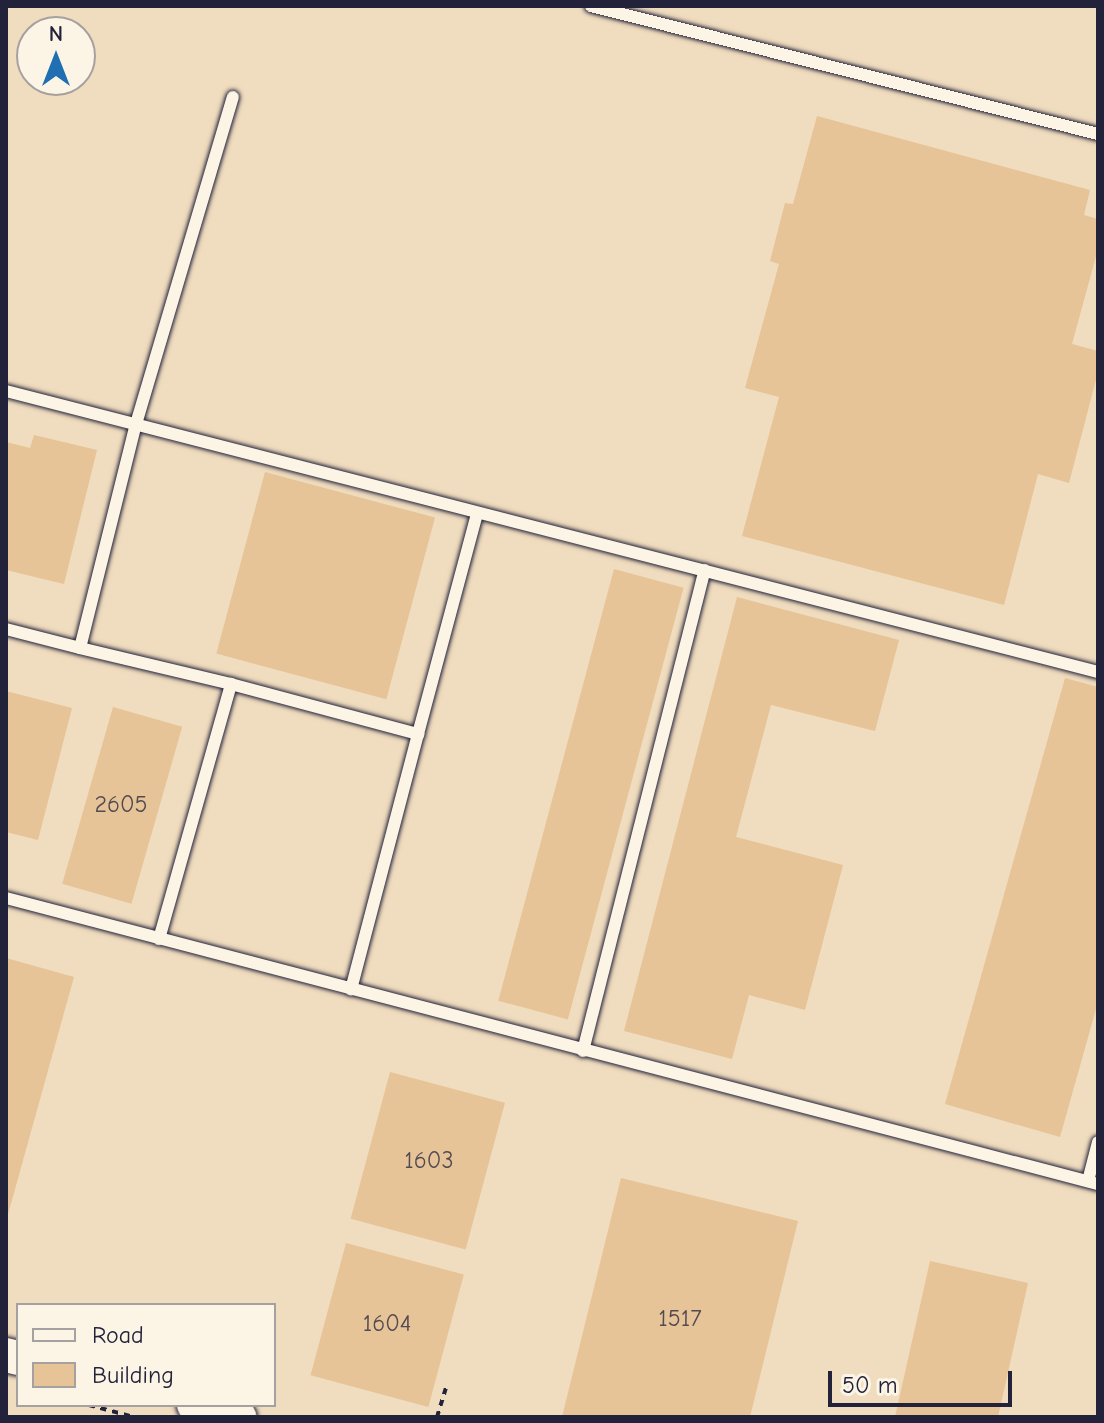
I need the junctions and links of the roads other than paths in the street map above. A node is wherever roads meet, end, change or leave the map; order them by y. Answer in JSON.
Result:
{"nodes":[{"id":1,"x":591,"y":6,"type":"edge"},
{"id":2,"x":233,"y":97,"type":"dead end"},
{"id":3,"x":1098,"y":134,"type":"edge"},
{"id":4,"x":6,"y":391,"type":"edge"},
{"id":5,"x":136,"y":424,"type":"junction"},
{"id":6,"x":477,"y":514,"type":"junction"},
{"id":7,"x":705,"y":570,"type":"junction"},
{"id":8,"x":6,"y":629,"type":"edge"},
{"id":9,"x":80,"y":648,"type":"junction"},
{"id":10,"x":1098,"y":672,"type":"edge"},
{"id":11,"x":231,"y":684,"type":"junction"},
{"id":12,"x":418,"y":734,"type":"junction"},
{"id":13,"x":6,"y":898,"type":"edge"},
{"id":14,"x":159,"y":939,"type":"junction"},
{"id":15,"x":351,"y":989,"type":"junction"},
{"id":16,"x":583,"y":1051,"type":"junction"},
{"id":17,"x":1098,"y":1142,"type":"edge"},
{"id":18,"x":1093,"y":1183,"type":"edge"},
{"id":19,"x":202,"y":1407,"type":"edge"},
{"id":20,"x":239,"y":1417,"type":"edge"}],
"edges":[{"from":1,"to":3,"type":"lane"},
{"from":2,"to":5,"type":"lane"},
{"from":4,"to":5,"type":"lane"},
{"from":5,"to":6,"type":"lane"},
{"from":5,"to":9,"type":"lane"},
{"from":6,"to":7,"type":"lane"},
{"from":6,"to":12,"type":"lane"},
{"from":7,"to":10,"type":"lane"},
{"from":7,"to":16,"type":"lane"},
{"from":8,"to":9,"type":"lane"},
{"from":9,"to":11,"type":"lane"},
{"from":11,"to":12,"type":"lane"},
{"from":11,"to":14,"type":"lane"},
{"from":12,"to":15,"type":"lane"},
{"from":13,"to":14,"type":"lane"},
{"from":14,"to":15,"type":"lane"},
{"from":15,"to":16,"type":"lane"},
{"from":16,"to":18,"type":"lane"},
{"from":17,"to":18,"type":"lane"},
{"from":19,"to":20,"type":"street"}]}
